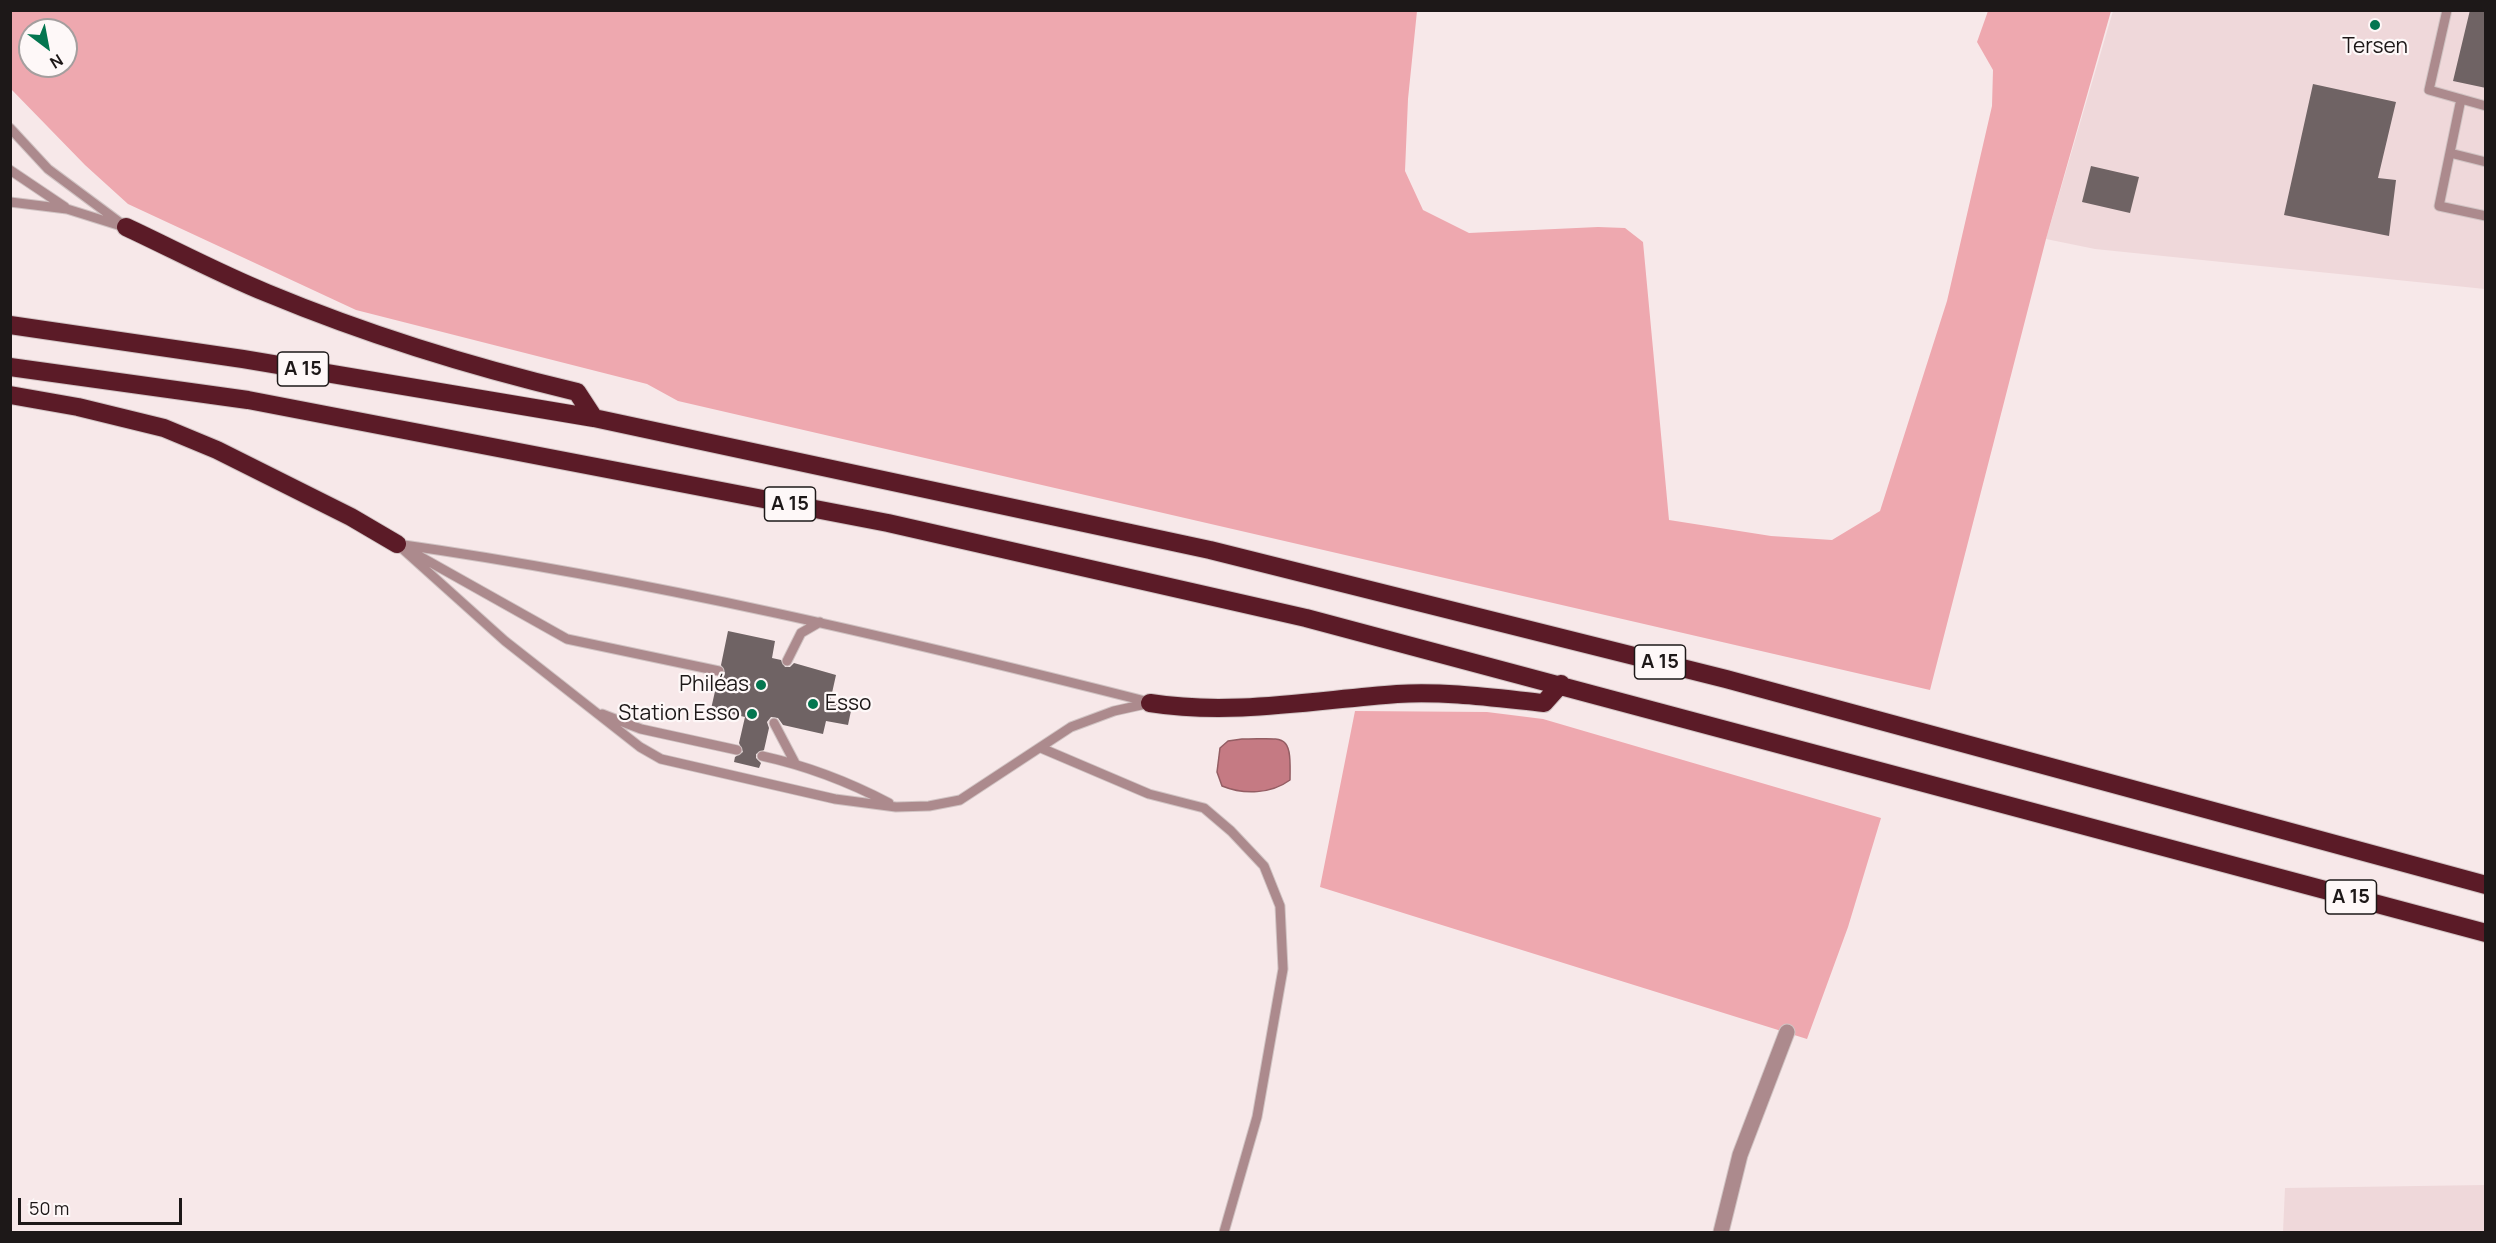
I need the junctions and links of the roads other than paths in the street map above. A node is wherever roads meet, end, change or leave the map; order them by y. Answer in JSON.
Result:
{"nodes":[{"id":1,"x":2447,"y":10,"type":"edge"},
{"id":2,"x":2462,"y":99,"type":"junction"},
{"id":3,"x":2486,"y":106,"type":"edge"},
{"id":4,"x":10,"y":128,"type":"edge"},
{"id":5,"x":2450,"y":153,"type":"junction"},
{"id":6,"x":2486,"y":162,"type":"edge"},
{"id":7,"x":10,"y":170,"type":"edge"},
{"id":8,"x":10,"y":202,"type":"edge"},
{"id":9,"x":67,"y":208,"type":"junction"},
{"id":10,"x":2486,"y":216,"type":"edge"},
{"id":11,"x":126,"y":227,"type":"junction"},
{"id":12,"x":10,"y":325,"type":"edge"},
{"id":13,"x":10,"y":367,"type":"edge"},
{"id":14,"x":10,"y":395,"type":"edge"},
{"id":15,"x":594,"y":418,"type":"junction"},
{"id":16,"x":397,"y":544,"type":"junction"},
{"id":17,"x":820,"y":622,"type":"junction"},
{"id":18,"x":787,"y":661,"type":"dead end"},
{"id":19,"x":720,"y":671,"type":"dead end"},
{"id":20,"x":1561,"y":684,"type":"junction"},
{"id":21,"x":1150,"y":703,"type":"junction"},
{"id":22,"x":594,"y":711,"type":"junction"},
{"id":23,"x":774,"y":723,"type":"dead end"},
{"id":24,"x":1041,"y":748,"type":"junction"},
{"id":25,"x":737,"y":750,"type":"dead end"},
{"id":26,"x":762,"y":756,"type":"dead end"},
{"id":27,"x":795,"y":763,"type":"junction"},
{"id":28,"x":896,"y":807,"type":"junction"},
{"id":29,"x":2486,"y":885,"type":"edge"},
{"id":30,"x":2486,"y":933,"type":"edge"},
{"id":31,"x":1787,"y":1032,"type":"dead end"},
{"id":32,"x":1224,"y":1233,"type":"edge"},
{"id":33,"x":1721,"y":1233,"type":"edge"}],
"edges":[{"from":1,"to":2,"type":"lane"},
{"from":2,"to":3,"type":"lane"},
{"from":2,"to":5,"type":"lane"},
{"from":4,"to":11,"type":"lane"},
{"from":5,"to":6,"type":"lane"},
{"from":5,"to":10,"type":"lane"},
{"from":7,"to":9,"type":"lane"},
{"from":8,"to":9,"type":"lane"},
{"from":9,"to":11,"type":"lane"},
{"from":11,"to":15,"type":"highway"},
{"from":12,"to":15,"type":"highway","number":"A 15"},
{"from":13,"to":20,"type":"highway","number":"A 15"},
{"from":14,"to":16,"type":"highway"},
{"from":15,"to":29,"type":"highway","number":"A 15"},
{"from":16,"to":17,"type":"lane"},
{"from":16,"to":19,"type":"lane"},
{"from":16,"to":22,"type":"lane"},
{"from":17,"to":18,"type":"lane"},
{"from":17,"to":21,"type":"lane"},
{"from":20,"to":21,"type":"highway"},
{"from":20,"to":30,"type":"highway","number":"A 15"},
{"from":21,"to":24,"type":"lane"},
{"from":22,"to":25,"type":"lane"},
{"from":22,"to":28,"type":"lane"},
{"from":23,"to":27,"type":"lane"},
{"from":24,"to":28,"type":"lane"},
{"from":24,"to":32,"type":"lane"},
{"from":26,"to":27,"type":"lane"},
{"from":27,"to":28,"type":"lane"},
{"from":31,"to":33,"type":"street"}]}
